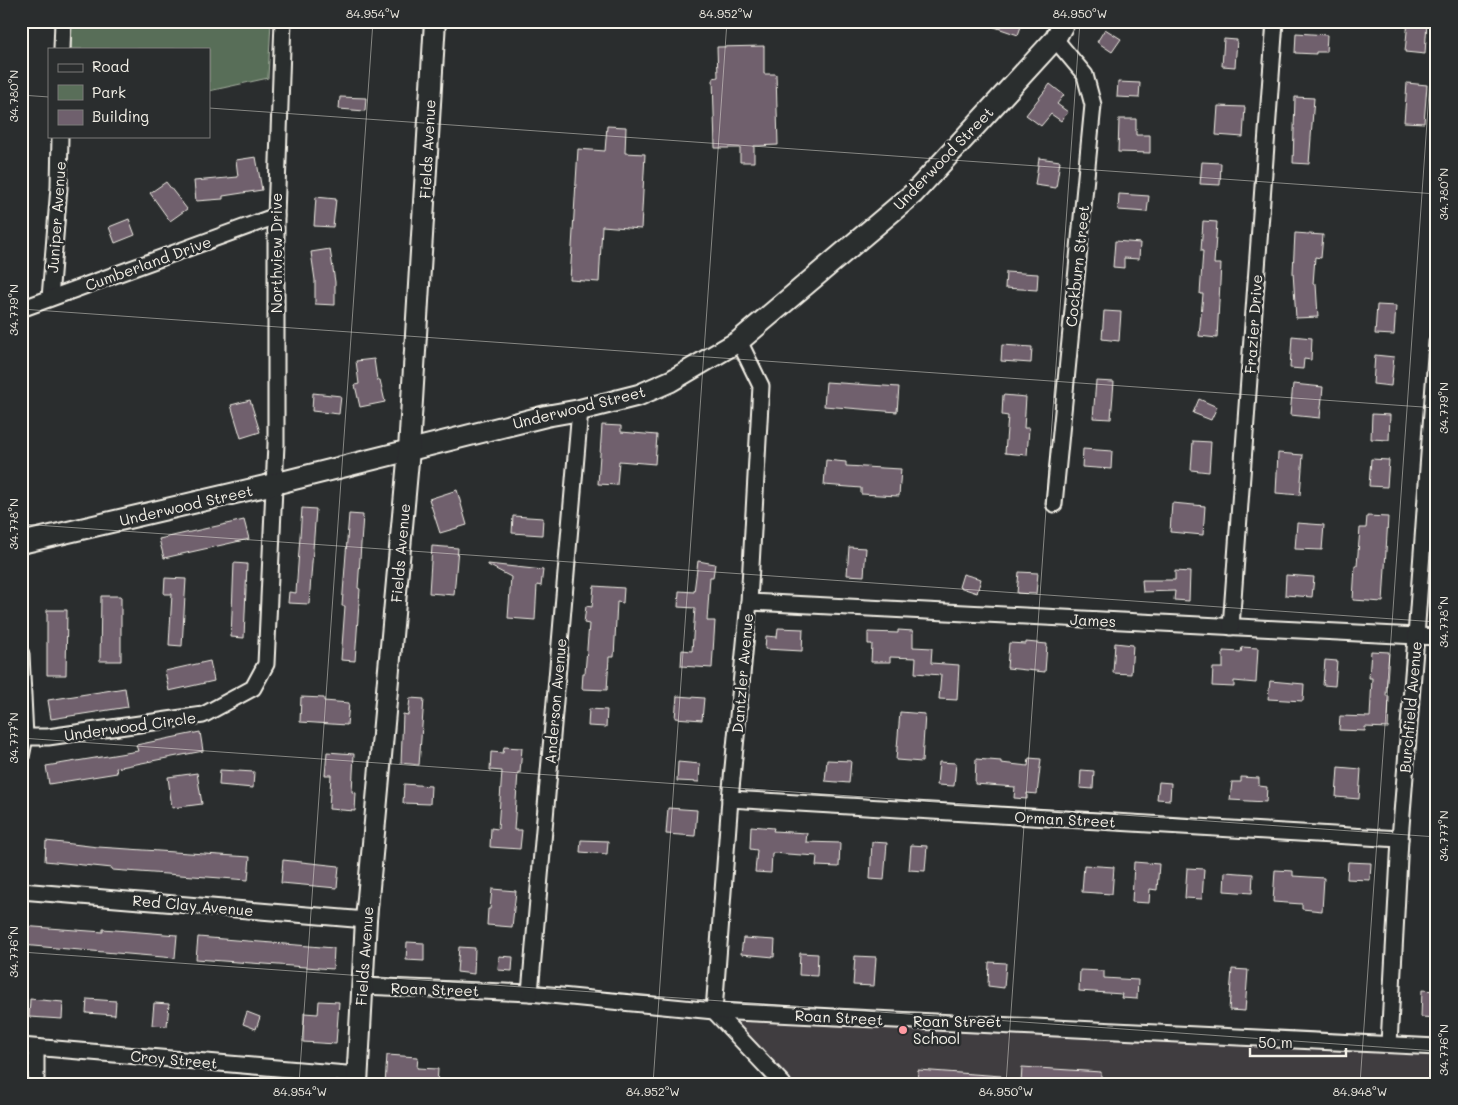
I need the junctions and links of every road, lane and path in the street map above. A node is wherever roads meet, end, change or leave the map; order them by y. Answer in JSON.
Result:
{"nodes":[{"id":1,"x":63,"y":21,"type":"edge"},
{"id":2,"x":283,"y":21,"type":"edge"},
{"id":3,"x":435,"y":21,"type":"edge"},
{"id":4,"x":1065,"y":21,"type":"edge"},
{"id":5,"x":1275,"y":21,"type":"edge"},
{"id":6,"x":1056,"y":39,"type":"junction"},
{"id":7,"x":62,"y":48,"type":"edge"},
{"id":8,"x":60,"y":138,"type":"edge"},
{"id":9,"x":276,"y":216,"type":"junction"},
{"id":10,"x":50,"y":298,"type":"junction"},
{"id":11,"x":21,"y":309,"type":"edge"},
{"id":12,"x":739,"y":341,"type":"junction"},
{"id":13,"x":1437,"y":342,"type":"edge"},
{"id":14,"x":580,"y":410,"type":"junction"},
{"id":15,"x":409,"y":450,"type":"junction"},
{"id":16,"x":274,"y":484,"type":"junction"},
{"id":17,"x":1054,"y":504,"type":"dead end"},
{"id":18,"x":21,"y":543,"type":"edge"},
{"id":19,"x":749,"y":602,"type":"junction"},
{"id":20,"x":1231,"y":627,"type":"junction"},
{"id":21,"x":1416,"y":637,"type":"junction"},
{"id":22,"x":1437,"y":637,"type":"edge"},
{"id":23,"x":21,"y":654,"type":"edge"},
{"id":24,"x":25,"y":737,"type":"junction"},
{"id":25,"x":21,"y":757,"type":"edge"},
{"id":26,"x":730,"y":799,"type":"junction"},
{"id":27,"x":1400,"y":839,"type":"junction"},
{"id":28,"x":21,"y":891,"type":"edge"},
{"id":29,"x":366,"y":920,"type":"junction"},
{"id":30,"x":362,"y":986,"type":"junction"},
{"id":31,"x":530,"y":993,"type":"junction"},
{"id":32,"x":714,"y":1011,"type":"junction"},
{"id":33,"x":1389,"y":1044,"type":"junction"},
{"id":34,"x":29,"y":1047,"type":"edge"},
{"id":35,"x":1437,"y":1047,"type":"edge"},
{"id":36,"x":358,"y":1079,"type":"edge"},
{"id":37,"x":36,"y":1084,"type":"edge"},
{"id":38,"x":783,"y":1084,"type":"edge"}],
"edges":[{"from":1,"to":7,"type":"street"},
{"from":2,"to":9,"type":"street","name":"Northview Drive"},
{"from":3,"to":15,"type":"street","name":"Fields Avenue"},
{"from":4,"to":6,"type":"street","name":"Underwood Street"},
{"from":5,"to":20,"type":"street","name":"Frazier Drive"},
{"from":6,"to":12,"type":"street","name":"Underwood Street"},
{"from":6,"to":17,"type":"street","name":"Cockburn Street"},
{"from":8,"to":10,"type":"street","name":"Juniper Avenue"},
{"from":9,"to":10,"type":"street","name":"Cumberland Drive"},
{"from":9,"to":16,"type":"street","name":"Northview Drive"},
{"from":10,"to":11,"type":"street","name":"Cumberland Drive"},
{"from":12,"to":14,"type":"street","name":"Underwood Street"},
{"from":12,"to":19,"type":"street","name":"Dantzler Avenue"},
{"from":13,"to":21,"type":"street","name":"Burchfield Avenue"},
{"from":14,"to":15,"type":"street","name":"Underwood Street"},
{"from":14,"to":31,"type":"street","name":"Anderson Avenue"},
{"from":15,"to":16,"type":"street","name":"Underwood Street"},
{"from":15,"to":29,"type":"street","name":"Fields Avenue"},
{"from":16,"to":18,"type":"street","name":"Underwood Street"},
{"from":16,"to":24,"type":"street","name":"Underwood Circle"},
{"from":19,"to":20,"type":"street","name":"James"},
{"from":19,"to":26,"type":"street","name":"Dantzler Avenue"},
{"from":20,"to":21,"type":"street","name":"James"},
{"from":21,"to":22,"type":"street","name":"James"},
{"from":21,"to":27,"type":"street","name":"Burchfield Avenue"},
{"from":23,"to":24,"type":"street"},
{"from":24,"to":25,"type":"street"},
{"from":26,"to":27,"type":"street","name":"Orman Street"},
{"from":26,"to":32,"type":"street","name":"Dantzler Avenue"},
{"from":27,"to":33,"type":"street","name":"Burchfield Avenue"},
{"from":28,"to":29,"type":"street","name":"Red Clay Avenue"},
{"from":29,"to":30,"type":"street","name":"Fields Avenue"},
{"from":30,"to":31,"type":"street","name":"Roan Street"},
{"from":30,"to":36,"type":"street","name":"Fields Avenue"},
{"from":31,"to":32,"type":"street","name":"Roan Street"},
{"from":32,"to":33,"type":"street","name":"Roan Street"},
{"from":32,"to":38,"type":"street"},
{"from":33,"to":35,"type":"street","name":"Roan Street"},
{"from":34,"to":36,"type":"street","name":"Croy Street"},
{"from":34,"to":37,"type":"street"}]}
